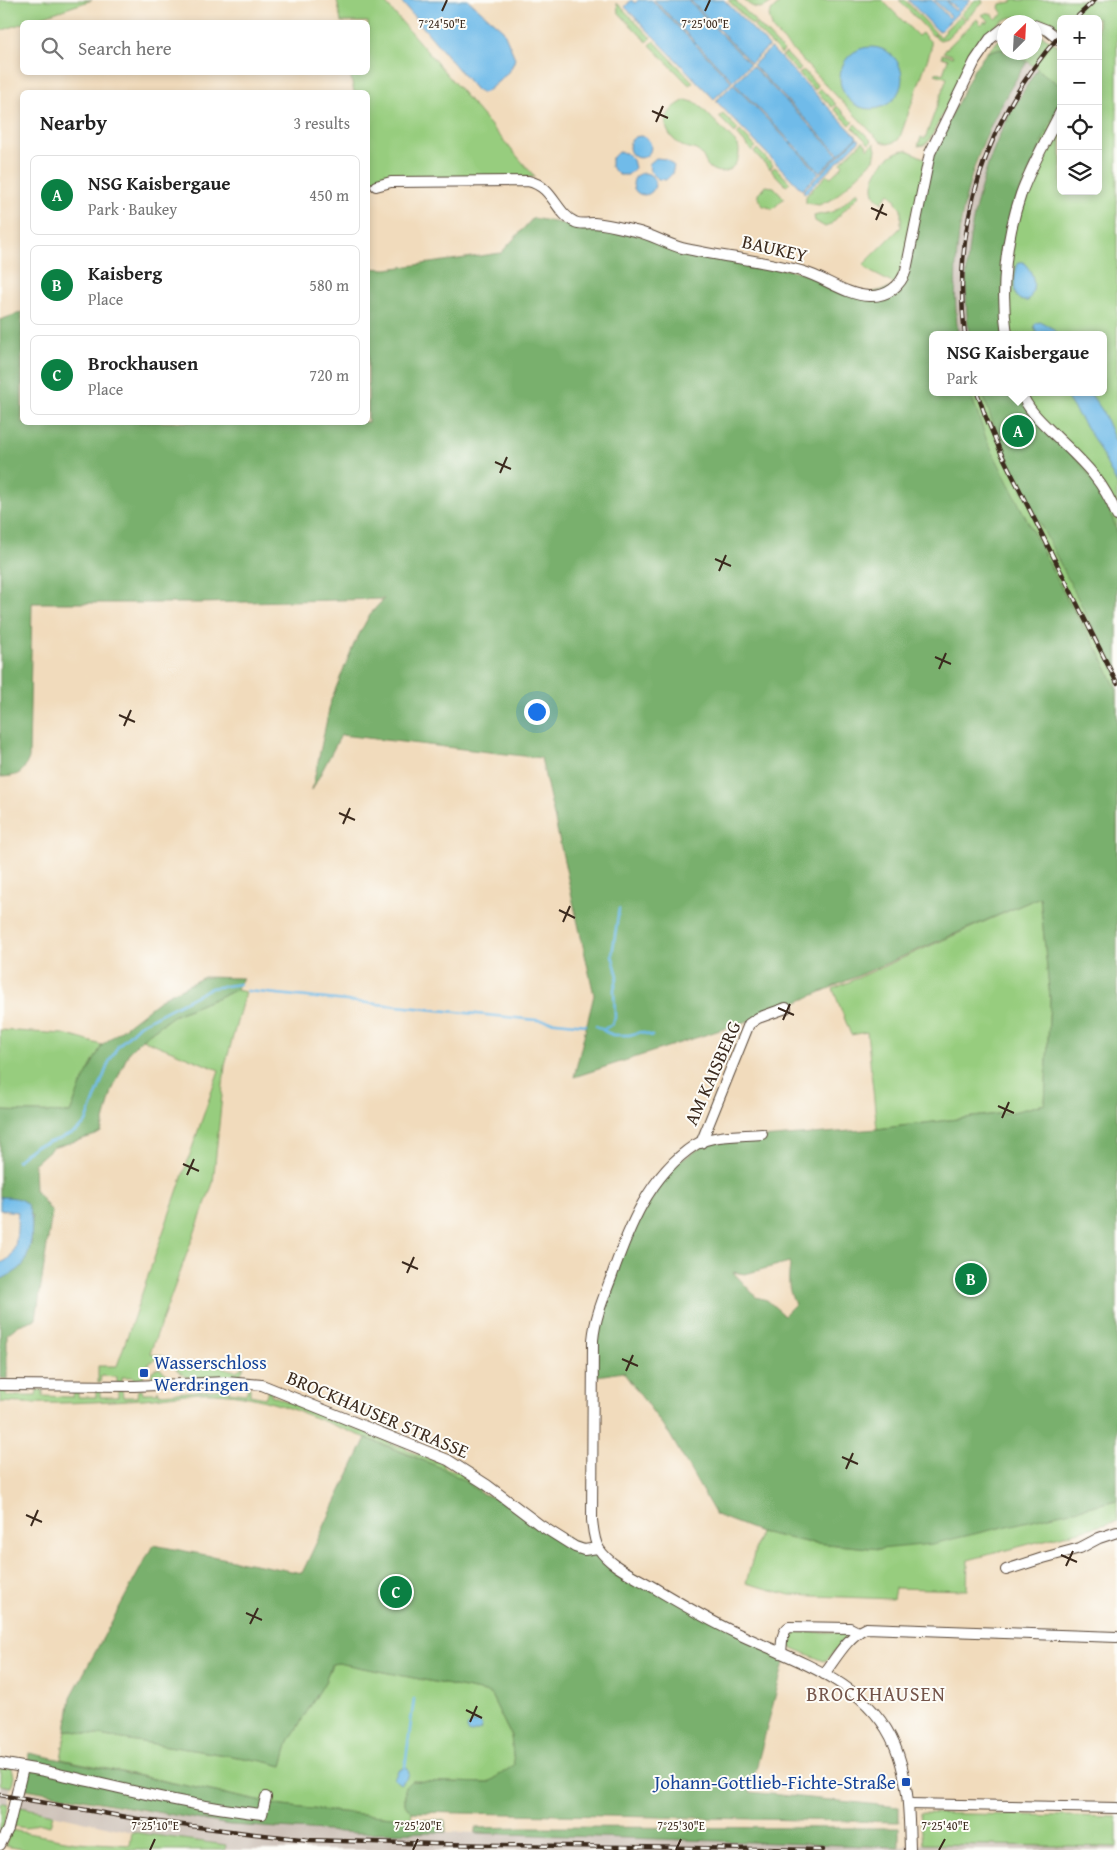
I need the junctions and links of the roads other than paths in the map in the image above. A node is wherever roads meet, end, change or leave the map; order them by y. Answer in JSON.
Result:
{"nodes":[{"id":1,"x":1042,"y":28,"type":"edge"},
{"id":2,"x":997,"y":34,"type":"edge"},
{"id":3,"x":1057,"y":38,"type":"edge"},
{"id":4,"x":1057,"y":119,"type":"edge"},
{"id":5,"x":376,"y":186,"type":"dead end"},
{"id":6,"x":1006,"y":331,"type":"edge"},
{"id":7,"x":1022,"y":396,"type":"edge"},
{"id":8,"x":1117,"y":516,"type":"edge"},
{"id":9,"x":786,"y":1008,"type":"dead end"},
{"id":10,"x":762,"y":1134,"type":"dead end"},
{"id":11,"x":701,"y":1143,"type":"junction"},
{"id":12,"x":0,"y":1385,"type":"edge"},
{"id":13,"x":1117,"y":1532,"type":"edge"},
{"id":14,"x":598,"y":1548,"type":"junction"},
{"id":15,"x":1006,"y":1570,"type":"dead end"},
{"id":16,"x":858,"y":1632,"type":"junction"},
{"id":17,"x":1117,"y":1637,"type":"edge"},
{"id":18,"x":781,"y":1653,"type":"junction"},
{"id":19,"x":824,"y":1674,"type":"junction"},
{"id":20,"x":0,"y":1763,"type":"edge"},
{"id":21,"x":23,"y":1768,"type":"junction"},
{"id":22,"x":266,"y":1797,"type":"dead end"},
{"id":23,"x":1117,"y":1808,"type":"edge"},
{"id":24,"x":909,"y":1810,"type":"junction"},
{"id":25,"x":0,"y":1845,"type":"edge"},
{"id":26,"x":910,"y":1850,"type":"edge"}],
"edges":[{"from":1,"to":3,"type":"street"},
{"from":2,"to":5,"type":"street","name":"BAUKEY"},
{"from":4,"to":6,"type":"street"},
{"from":7,"to":8,"type":"street"},
{"from":9,"to":11,"type":"street","name":"AM KAISBERG"},
{"from":10,"to":11,"type":"street"},
{"from":11,"to":14,"type":"street"},
{"from":12,"to":14,"type":"street","name":"BROCKHAUSER STRASSE"},
{"from":13,"to":15,"type":"street"},
{"from":14,"to":18,"type":"street"},
{"from":16,"to":17,"type":"street"},
{"from":16,"to":18,"type":"street"},
{"from":16,"to":19,"type":"street"},
{"from":18,"to":19,"type":"street"},
{"from":19,"to":24,"type":"street"},
{"from":20,"to":21,"type":"street"},
{"from":21,"to":22,"type":"street"},
{"from":21,"to":25,"type":"street"},
{"from":23,"to":24,"type":"street"},
{"from":24,"to":26,"type":"street"}]}
